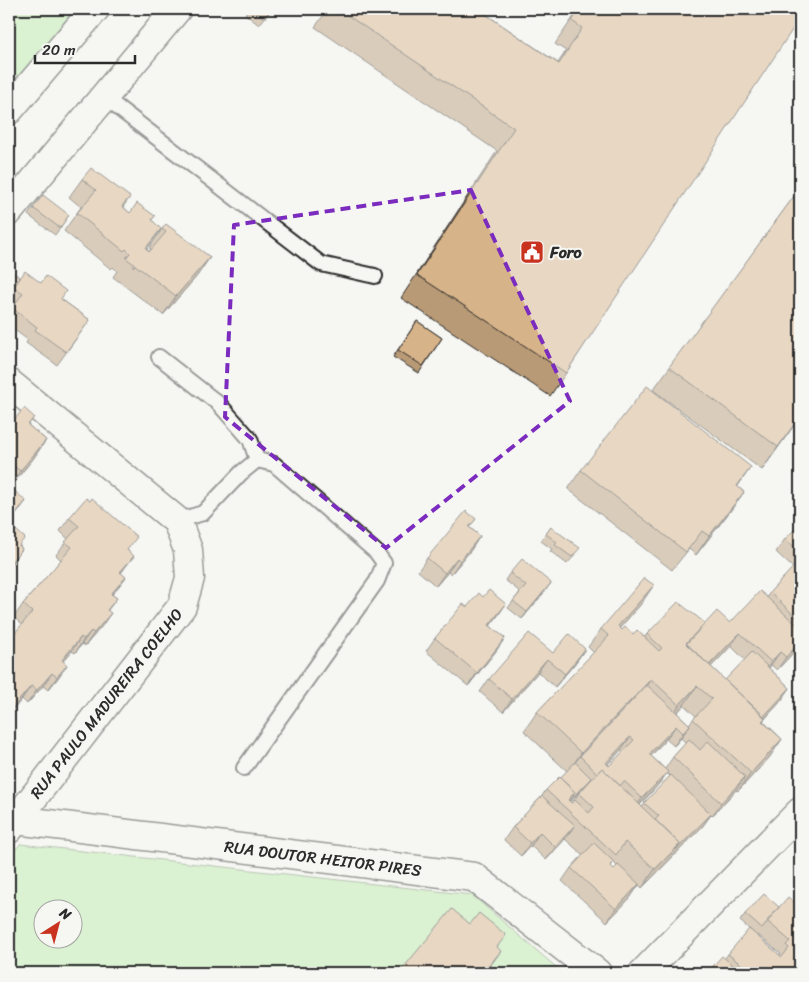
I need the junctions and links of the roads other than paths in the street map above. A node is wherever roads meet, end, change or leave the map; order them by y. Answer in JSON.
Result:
{"nodes":[{"id":1,"x":94,"y":9,"type":"edge"},
{"id":2,"x":177,"y":9,"type":"edge"},
{"id":3,"x":104,"y":97,"type":"junction"},
{"id":4,"x":9,"y":110,"type":"edge"},
{"id":5,"x":9,"y":210,"type":"edge"},
{"id":6,"x":376,"y":276,"type":"dead end"},
{"id":7,"x":159,"y":357,"type":"dead end"},
{"id":8,"x":9,"y":383,"type":"edge"},
{"id":9,"x":257,"y":460,"type":"junction"},
{"id":10,"x":177,"y":521,"type":"junction"},
{"id":11,"x":244,"y":768,"type":"dead end"},
{"id":12,"x":800,"y":812,"type":"edge"},
{"id":13,"x":12,"y":824,"type":"edge"},
{"id":14,"x":597,"y":973,"type":"edge"},
{"id":15,"x":643,"y":973,"type":"edge"}],
"edges":[{"from":1,"to":4,"type":"street"},
{"from":2,"to":3,"type":"street"},
{"from":3,"to":5,"type":"street"},
{"from":3,"to":6,"type":"lane"},
{"from":7,"to":9,"type":"lane"},
{"from":8,"to":10,"type":"street","name":"RUA PAULO MADUREIRA COELHO"},
{"from":9,"to":10,"type":"lane"},
{"from":9,"to":11,"type":"lane"},
{"from":10,"to":13,"type":"street","name":"RUA PAULO MADUREIRA COELHO"},
{"from":12,"to":15,"type":"street"},
{"from":13,"to":14,"type":"street","name":"RUA DOUTOR HEITOR PIRES"}]}
